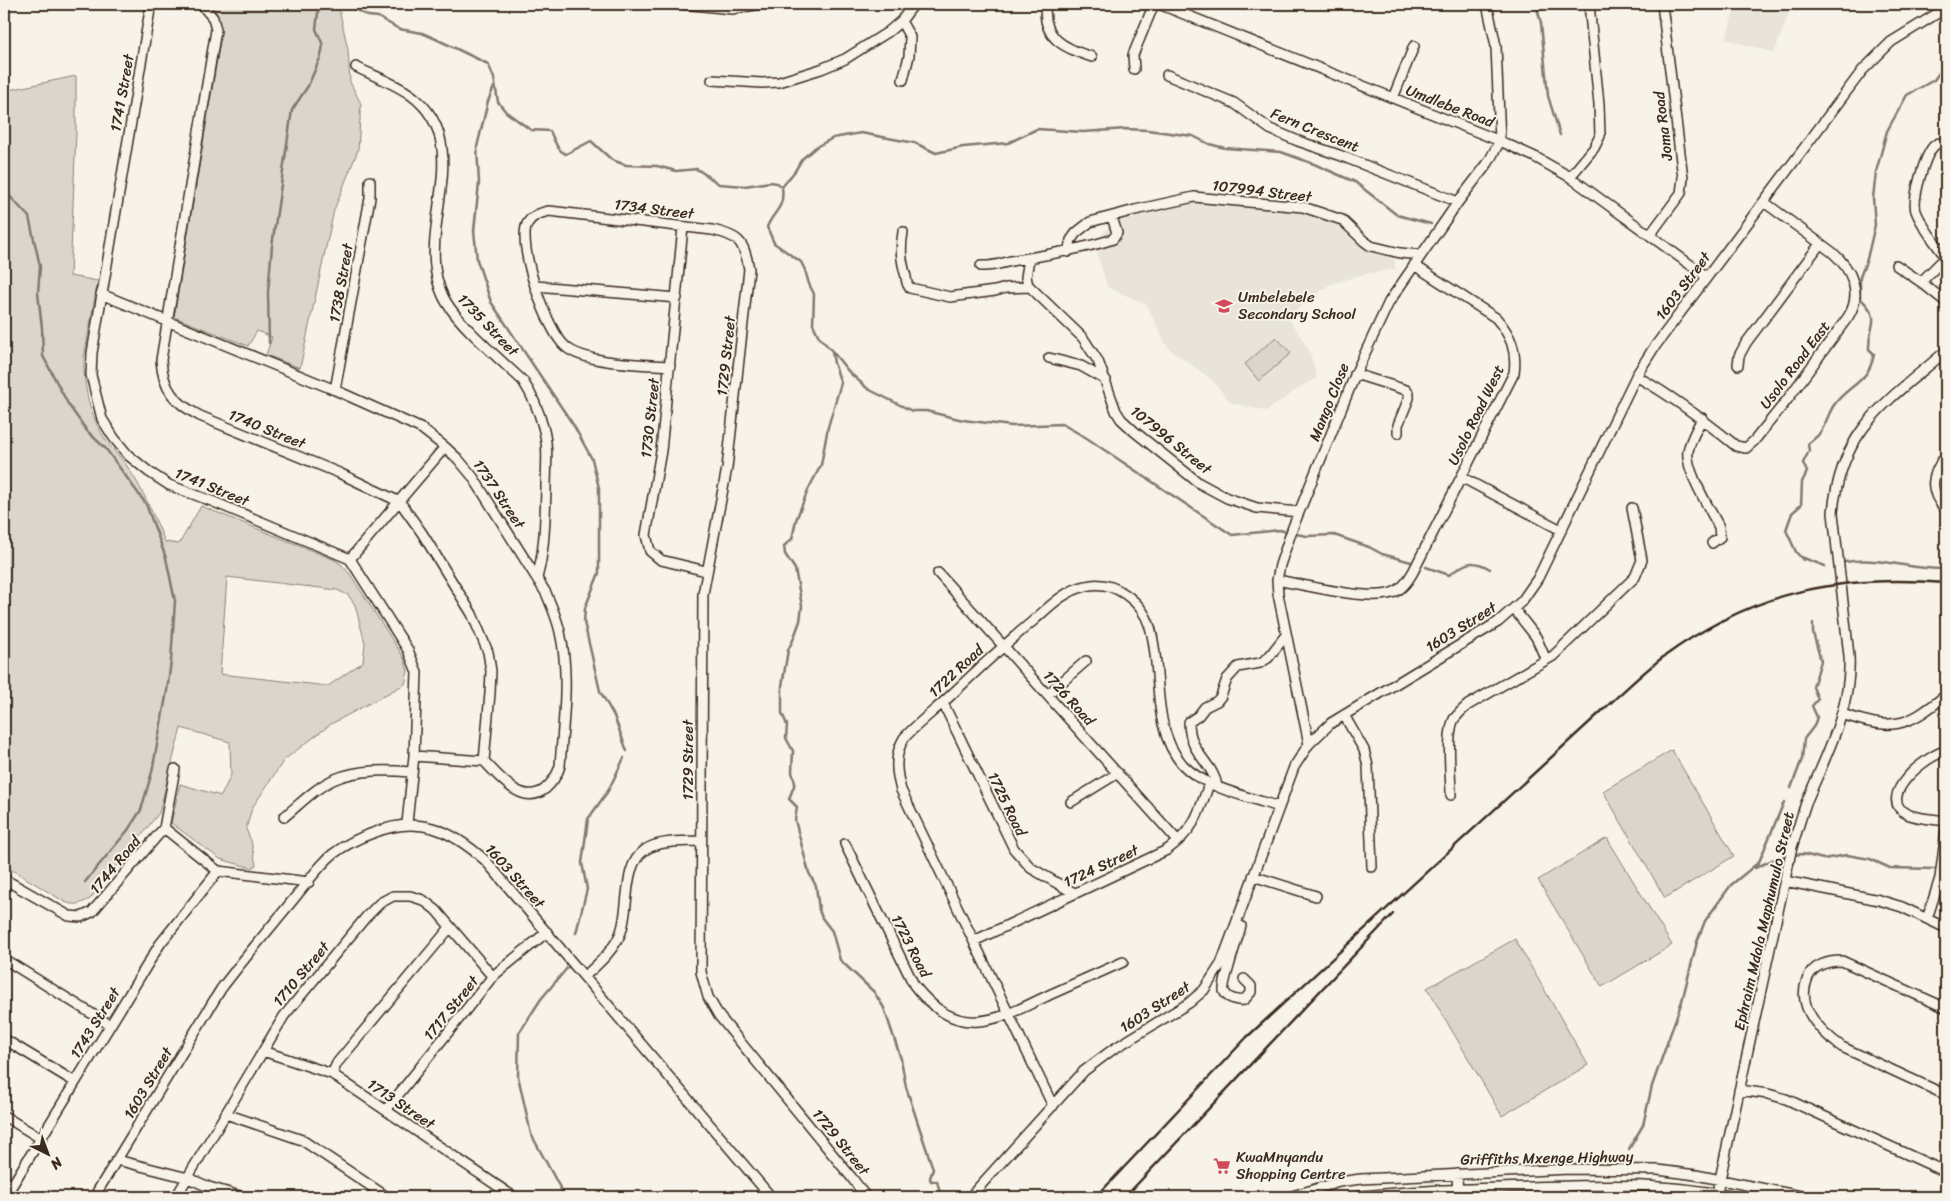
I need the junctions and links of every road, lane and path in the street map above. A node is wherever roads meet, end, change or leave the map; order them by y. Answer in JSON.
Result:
{"nodes":[{"id":1,"x":151,"y":4,"type":"edge"},
{"id":2,"x":201,"y":4,"type":"edge"},
{"id":3,"x":683,"y":4,"type":"edge"},
{"id":4,"x":760,"y":4,"type":"edge"},
{"id":5,"x":914,"y":4,"type":"edge"},
{"id":6,"x":1046,"y":4,"type":"edge"},
{"id":7,"x":1154,"y":4,"type":"edge"},
{"id":8,"x":1159,"y":4,"type":"edge"},
{"id":9,"x":1487,"y":4,"type":"edge"},
{"id":10,"x":1589,"y":4,"type":"edge"},
{"id":11,"x":1662,"y":4,"type":"edge"},
{"id":12,"x":1946,"y":8,"type":"edge"},
{"id":13,"x":901,"y":22,"type":"junction"},
{"id":14,"x":1414,"y":46,"type":"dead end"},
{"id":15,"x":1092,"y":57,"type":"dead end"},
{"id":16,"x":356,"y":67,"type":"dead end"},
{"id":17,"x":1134,"y":69,"type":"dead end"},
{"id":18,"x":1167,"y":75,"type":"dead end"},
{"id":19,"x":712,"y":80,"type":"dead end"},
{"id":20,"x":903,"y":80,"type":"dead end"},
{"id":21,"x":1393,"y":98,"type":"junction"},
{"id":22,"x":1500,"y":141,"type":"junction"},
{"id":23,"x":1946,"y":144,"type":"edge"},
{"id":24,"x":1570,"y":177,"type":"junction"},
{"id":25,"x":370,"y":181,"type":"dead end"},
{"id":26,"x":1458,"y":202,"type":"junction"},
{"id":27,"x":1764,"y":202,"type":"junction"},
{"id":28,"x":1112,"y":217,"type":"junction"},
{"id":29,"x":683,"y":227,"type":"junction"},
{"id":30,"x":903,"y":232,"type":"dead end"},
{"id":31,"x":1650,"y":235,"type":"junction"},
{"id":32,"x":1820,"y":244,"type":"junction"},
{"id":33,"x":1068,"y":252,"type":"junction"},
{"id":34,"x":1420,"y":255,"type":"junction"},
{"id":35,"x":1946,"y":258,"type":"edge"},
{"id":36,"x":1029,"y":259,"type":"junction"},
{"id":37,"x":1414,"y":265,"type":"junction"},
{"id":38,"x":1896,"y":265,"type":"dead end"},
{"id":39,"x":981,"y":266,"type":"dead end"},
{"id":40,"x":749,"y":269,"type":"joint"},
{"id":41,"x":1707,"y":277,"type":"junction"},
{"id":42,"x":1921,"y":282,"type":"junction"},
{"id":43,"x":536,"y":286,"type":"junction"},
{"id":44,"x":1030,"y":287,"type":"junction"},
{"id":45,"x":101,"y":294,"type":"junction"},
{"id":46,"x":677,"y":298,"type":"junction"},
{"id":47,"x":1946,"y":302,"type":"edge"},
{"id":48,"x":167,"y":322,"type":"junction"},
{"id":49,"x":1946,"y":350,"type":"edge"},
{"id":50,"x":1049,"y":358,"type":"dead end"},
{"id":51,"x":1738,"y":365,"type":"dead end"},
{"id":52,"x":670,"y":366,"type":"junction"},
{"id":53,"x":1355,"y":374,"type":"junction"},
{"id":54,"x":1636,"y":376,"type":"junction"},
{"id":55,"x":1106,"y":380,"type":"junction"},
{"id":56,"x":335,"y":390,"type":"junction"},
{"id":57,"x":1702,"y":418,"type":"junction"},
{"id":58,"x":1398,"y":433,"type":"dead end"},
{"id":59,"x":445,"y":447,"type":"junction"},
{"id":60,"x":1946,"y":455,"type":"edge"},
{"id":61,"x":1461,"y":477,"type":"junction"},
{"id":62,"x":400,"y":502,"type":"junction"},
{"id":63,"x":1632,"y":508,"type":"dead end"},
{"id":64,"x":1946,"y":510,"type":"edge"},
{"id":65,"x":1299,"y":512,"type":"junction"},
{"id":66,"x":1561,"y":530,"type":"junction"},
{"id":67,"x":1712,"y":544,"type":"dead end"},
{"id":68,"x":350,"y":559,"type":"junction"},
{"id":69,"x":706,"y":571,"type":"junction"},
{"id":70,"x":938,"y":573,"type":"dead end"},
{"id":71,"x":537,"y":578,"type":"junction"},
{"id":72,"x":1277,"y":580,"type":"junction"},
{"id":73,"x":1514,"y":609,"type":"junction"},
{"id":74,"x":1286,"y":635,"type":"junction"},
{"id":75,"x":1003,"y":646,"type":"junction"},
{"id":76,"x":1546,"y":660,"type":"junction"},
{"id":77,"x":1086,"y":661,"type":"dead end"},
{"id":78,"x":1047,"y":695,"type":"junction"},
{"id":79,"x":1946,"y":695,"type":"edge"},
{"id":80,"x":943,"y":703,"type":"junction"},
{"id":81,"x":1842,"y":714,"type":"junction"},
{"id":82,"x":1344,"y":715,"type":"junction"},
{"id":83,"x":1309,"y":744,"type":"junction"},
{"id":84,"x":1946,"y":751,"type":"edge"},
{"id":85,"x":414,"y":756,"type":"junction"},
{"id":86,"x":484,"y":761,"type":"junction"},
{"id":87,"x":175,"y":769,"type":"dead end"},
{"id":88,"x":412,"y":772,"type":"junction"},
{"id":89,"x":1118,"y":773,"type":"junction"},
{"id":90,"x":1213,"y":785,"type":"junction"},
{"id":91,"x":1452,"y":795,"type":"dead end"},
{"id":92,"x":1071,"y":802,"type":"dead end"},
{"id":93,"x":1279,"y":808,"type":"junction"},
{"id":94,"x":284,"y":817,"type":"dead end"},
{"id":95,"x":1946,"y":821,"type":"edge"},
{"id":96,"x":407,"y":823,"type":"junction"},
{"id":97,"x":164,"y":828,"type":"junction"},
{"id":98,"x":1946,"y":831,"type":"edge"},
{"id":99,"x":701,"y":841,"type":"junction"},
{"id":100,"x":1178,"y":841,"type":"junction"},
{"id":101,"x":845,"y":844,"type":"dead end"},
{"id":102,"x":1372,"y":867,"type":"dead end"},
{"id":103,"x":218,"y":871,"type":"junction"},
{"id":104,"x":1253,"y":876,"type":"junction"},
{"id":105,"x":4,"y":879,"type":"edge"},
{"id":106,"x":1785,"y":881,"type":"junction"},
{"id":107,"x":309,"y":882,"type":"junction"},
{"id":108,"x":1074,"y":893,"type":"junction"},
{"id":109,"x":1316,"y":896,"type":"dead end"},
{"id":110,"x":1241,"y":911,"type":"junction"},
{"id":111,"x":1927,"y":919,"type":"junction"},
{"id":112,"x":449,"y":926,"type":"junction"},
{"id":113,"x":1946,"y":928,"type":"edge"},
{"id":114,"x":547,"y":932,"type":"junction"},
{"id":115,"x":974,"y":941,"type":"junction"},
{"id":116,"x":4,"y":959,"type":"edge"},
{"id":117,"x":1123,"y":962,"type":"dead end"},
{"id":118,"x":585,"y":976,"type":"junction"},
{"id":119,"x":493,"y":977,"type":"junction"},
{"id":120,"x":1244,"y":979,"type":"dead end"},
{"id":121,"x":1946,"y":1008,"type":"edge"},
{"id":122,"x":1008,"y":1015,"type":"junction"},
{"id":123,"x":110,"y":1025,"type":"junction"},
{"id":124,"x":4,"y":1039,"type":"edge"},
{"id":125,"x":263,"y":1051,"type":"junction"},
{"id":126,"x":332,"y":1074,"type":"junction"},
{"id":127,"x":75,"y":1082,"type":"junction"},
{"id":128,"x":1739,"y":1090,"type":"junction"},
{"id":129,"x":1946,"y":1096,"type":"edge"},
{"id":130,"x":1053,"y":1106,"type":"junction"},
{"id":131,"x":386,"y":1110,"type":"junction"},
{"id":132,"x":226,"y":1114,"type":"junction"},
{"id":133,"x":4,"y":1116,"type":"edge"},
{"id":134,"x":40,"y":1138,"type":"junction"},
{"id":135,"x":117,"y":1160,"type":"junction"},
{"id":136,"x":1946,"y":1172,"type":"edge"},
{"id":137,"x":1457,"y":1174,"type":"junction"},
{"id":138,"x":188,"y":1178,"type":"junction"},
{"id":139,"x":1720,"y":1180,"type":"junction"},
{"id":140,"x":1458,"y":1193,"type":"edge"},
{"id":141,"x":1717,"y":1193,"type":"junction"},
{"id":142,"x":5,"y":1197,"type":"edge"},
{"id":143,"x":94,"y":1197,"type":"edge"},
{"id":144,"x":176,"y":1197,"type":"edge"},
{"id":145,"x":243,"y":1197,"type":"edge"},
{"id":146,"x":387,"y":1197,"type":"edge"},
{"id":147,"x":514,"y":1197,"type":"edge"},
{"id":148,"x":771,"y":1197,"type":"edge"},
{"id":149,"x":866,"y":1197,"type":"edge"},
{"id":150,"x":970,"y":1197,"type":"edge"},
{"id":151,"x":1289,"y":1197,"type":"edge"},
{"id":152,"x":1354,"y":1197,"type":"edge"},
{"id":153,"x":1735,"y":1197,"type":"edge"},
{"id":154,"x":1806,"y":1197,"type":"edge"}],
"edges":[{"from":1,"to":45,"type":"street","name":"1741 Street"},
{"from":2,"to":48,"type":"street","name":"1740 Street"},
{"from":3,"to":4,"type":"street"},
{"from":5,"to":13,"type":"street"},
{"from":6,"to":15,"type":"street"},
{"from":7,"to":17,"type":"street"},
{"from":8,"to":21,"type":"street","name":"Umdlebe Road"},
{"from":9,"to":22,"type":"street","name":"Mango Close"},
{"from":10,"to":24,"type":"street"},
{"from":11,"to":31,"type":"street","name":"Joma Road"},
{"from":12,"to":27,"type":"street","name":"1603 Street"},
{"from":13,"to":19,"type":"street"},
{"from":13,"to":20,"type":"street"},
{"from":14,"to":21,"type":"street"},
{"from":16,"to":71,"type":"street","name":"1735 Street"},
{"from":18,"to":26,"type":"street","name":"Fern Crescent"},
{"from":21,"to":22,"type":"street","name":"Umdlebe Road"},
{"from":22,"to":24,"type":"street","name":"Umdlebe Road"},
{"from":22,"to":26,"type":"street","name":"Mango Close"},
{"from":23,"to":35,"type":"street"},
{"from":24,"to":31,"type":"street","name":"Umdlebe Road"},
{"from":25,"to":56,"type":"street","name":"1738 Street"},
{"from":26,"to":34,"type":"street","name":"Mango Close"},
{"from":27,"to":32,"type":"street","name":"Usolo Road East"},
{"from":27,"to":41,"type":"street","name":"1603 Street"},
{"from":28,"to":33,"type":"street","name":"107994 Street"},
{"from":28,"to":33,"type":"street"},
{"from":28,"to":34,"type":"street","name":"107994 Street"},
{"from":29,"to":40,"type":"street","name":"1734 Street"},
{"from":29,"to":43,"type":"street","name":"1734 Street"},
{"from":29,"to":46,"type":"street","name":"1730 Street"},
{"from":30,"to":44,"type":"street"},
{"from":31,"to":41,"type":"street","name":"Umdlebe Road"},
{"from":32,"to":51,"type":"street"},
{"from":32,"to":57,"type":"street","name":"Usolo Road East"},
{"from":33,"to":36,"type":"street"},
{"from":34,"to":37,"type":"street","name":"Mango Close"},
{"from":35,"to":42,"type":"street"},
{"from":36,"to":39,"type":"street"},
{"from":36,"to":44,"type":"street"},
{"from":37,"to":53,"type":"street","name":"Mango Close"},
{"from":37,"to":61,"type":"street","name":"Usolo Road West"},
{"from":38,"to":42,"type":"street"},
{"from":40,"to":69,"type":"street","name":"1729 Street"},
{"from":41,"to":54,"type":"street","name":"1603 Street"},
{"from":42,"to":47,"type":"street"},
{"from":43,"to":46,"type":"street"},
{"from":43,"to":52,"type":"street"},
{"from":44,"to":55,"type":"street","name":"107996 Street"},
{"from":45,"to":48,"type":"street","name":"1737 Street"},
{"from":45,"to":68,"type":"street","name":"1741 Street"},
{"from":46,"to":52,"type":"street","name":"1730 Street"},
{"from":48,"to":56,"type":"street","name":"1737 Street"},
{"from":48,"to":62,"type":"street","name":"1740 Street"},
{"from":49,"to":81,"type":"street","name":"Ephraim Mdala Maphumulo Street"},
{"from":50,"to":55,"type":"street"},
{"from":52,"to":69,"type":"street","name":"1730 Street"},
{"from":53,"to":58,"type":"street"},
{"from":53,"to":65,"type":"street","name":"Mango Close"},
{"from":54,"to":57,"type":"street","name":"Usolo Road East"},
{"from":54,"to":66,"type":"street","name":"1603 Street"},
{"from":55,"to":65,"type":"street","name":"107996 Street"},
{"from":56,"to":59,"type":"street","name":"1737 Street"},
{"from":57,"to":67,"type":"street"},
{"from":59,"to":62,"type":"street"},
{"from":59,"to":71,"type":"street","name":"1737 Street"},
{"from":60,"to":64,"type":"street"},
{"from":61,"to":66,"type":"street","name":"Usolo Road West"},
{"from":61,"to":72,"type":"street","name":"Usolo Road West"},
{"from":62,"to":68,"type":"street"},
{"from":62,"to":86,"type":"street","name":"1740 Street"},
{"from":63,"to":76,"type":"street"},
{"from":65,"to":72,"type":"street","name":"Mango Close"},
{"from":66,"to":73,"type":"street","name":"1603 Street"},
{"from":68,"to":85,"type":"street"},
{"from":69,"to":99,"type":"street","name":"1729 Street"},
{"from":70,"to":75,"type":"street","name":"1726 Road"},
{"from":71,"to":86,"type":"street","name":"1737 Street"},
{"from":72,"to":74,"type":"street","name":"Mango Close"},
{"from":73,"to":76,"type":"street"},
{"from":73,"to":82,"type":"street","name":"1603 Street"},
{"from":74,"to":83,"type":"street","name":"Mango Close"},
{"from":74,"to":90,"type":"street"},
{"from":75,"to":78,"type":"street","name":"1726 Road"},
{"from":75,"to":80,"type":"street","name":"1722 Road"},
{"from":75,"to":90,"type":"street","name":"1722 Road"},
{"from":76,"to":91,"type":"street"},
{"from":77,"to":78,"type":"street"},
{"from":78,"to":89,"type":"street","name":"1726 Road"},
{"from":79,"to":81,"type":"street"},
{"from":80,"to":108,"type":"street","name":"1725 Road"},
{"from":80,"to":115,"type":"street","name":"1722 Road"},
{"from":81,"to":106,"type":"street","name":"Ephraim Mdala Maphumulo Street"},
{"from":82,"to":83,"type":"street","name":"1603 Street"},
{"from":82,"to":102,"type":"street"},
{"from":83,"to":93,"type":"street","name":"1603 Street"},
{"from":84,"to":95,"type":"street"},
{"from":85,"to":86,"type":"street"},
{"from":85,"to":88,"type":"street"},
{"from":87,"to":97,"type":"street","name":"1744 Road"},
{"from":88,"to":94,"type":"street"},
{"from":88,"to":96,"type":"street"},
{"from":89,"to":92,"type":"street"},
{"from":89,"to":100,"type":"street","name":"1726 Road"},
{"from":90,"to":93,"type":"street","name":"1722 Road"},
{"from":90,"to":100,"type":"street","name":"1724 Street"},
{"from":93,"to":104,"type":"street","name":"1603 Street"},
{"from":96,"to":107,"type":"street","name":"1603 Street"},
{"from":96,"to":114,"type":"street","name":"1603 Street"},
{"from":97,"to":103,"type":"street"},
{"from":97,"to":105,"type":"street","name":"1744 Road"},
{"from":98,"to":111,"type":"street"},
{"from":99,"to":118,"type":"street"},
{"from":99,"to":149,"type":"street","name":"1729 Street"},
{"from":100,"to":108,"type":"street","name":"1724 Street"},
{"from":101,"to":122,"type":"street","name":"1723 Road"},
{"from":103,"to":107,"type":"street"},
{"from":103,"to":123,"type":"street","name":"1743 Street"},
{"from":104,"to":109,"type":"street"},
{"from":104,"to":110,"type":"street","name":"1603 Street"},
{"from":106,"to":111,"type":"street"},
{"from":106,"to":128,"type":"street","name":"Ephraim Mdala Maphumulo Street"},
{"from":107,"to":135,"type":"street","name":"1603 Street"},
{"from":108,"to":115,"type":"street","name":"1724 Street"},
{"from":110,"to":120,"type":"street"},
{"from":110,"to":130,"type":"street","name":"1603 Street"},
{"from":111,"to":113,"type":"street"},
{"from":112,"to":119,"type":"street","name":"1710 Street"},
{"from":112,"to":125,"type":"street","name":"1710 Street"},
{"from":112,"to":126,"type":"street"},
{"from":114,"to":118,"type":"street","name":"1603 Street"},
{"from":114,"to":119,"type":"street","name":"1717 Street"},
{"from":115,"to":122,"type":"street","name":"1722 Road"},
{"from":116,"to":123,"type":"street"},
{"from":117,"to":122,"type":"street","name":"1723 Road"},
{"from":118,"to":148,"type":"street","name":"1603 Street"},
{"from":119,"to":131,"type":"street","name":"1717 Street"},
{"from":121,"to":129,"type":"street"},
{"from":122,"to":130,"type":"street","name":"1722 Road"},
{"from":123,"to":127,"type":"street","name":"1743 Street"},
{"from":124,"to":127,"type":"street"},
{"from":125,"to":126,"type":"street","name":"1713 Street"},
{"from":125,"to":132,"type":"street","name":"1710 Street"},
{"from":126,"to":131,"type":"street","name":"1713 Street"},
{"from":127,"to":134,"type":"street","name":"1743 Street"},
{"from":128,"to":136,"type":"street"},
{"from":128,"to":139,"type":"street","name":"Ephraim Mdala Maphumulo Street"},
{"from":130,"to":150,"type":"street","name":"1603 Street"},
{"from":131,"to":147,"type":"street","name":"1713 Street"},
{"from":132,"to":138,"type":"street","name":"1710 Street"},
{"from":132,"to":146,"type":"street"},
{"from":133,"to":134,"type":"street"},
{"from":134,"to":142,"type":"street","name":"1743 Street"},
{"from":135,"to":138,"type":"street"},
{"from":135,"to":143,"type":"street","name":"1603 Street"},
{"from":137,"to":139,"type":"street","name":"Griffiths Mxenge Highway"},
{"from":137,"to":140,"type":"street"},
{"from":137,"to":151,"type":"street","name":"Griffiths Mxenge Highway"},
{"from":138,"to":144,"type":"street","name":"1710 Street"},
{"from":138,"to":145,"type":"street"},
{"from":139,"to":141,"type":"street","name":"Ephraim Mdala Maphumulo Street"},
{"from":139,"to":154,"type":"street","name":"Griffiths Mxenge Highway"},
{"from":140,"to":141,"type":"street","name":"Griffiths Mxenge Highway"},
{"from":140,"to":152,"type":"street","name":"Griffiths Mxenge Highway"},
{"from":141,"to":153,"type":"street","name":"Griffiths Mxenge Highway"}]}
